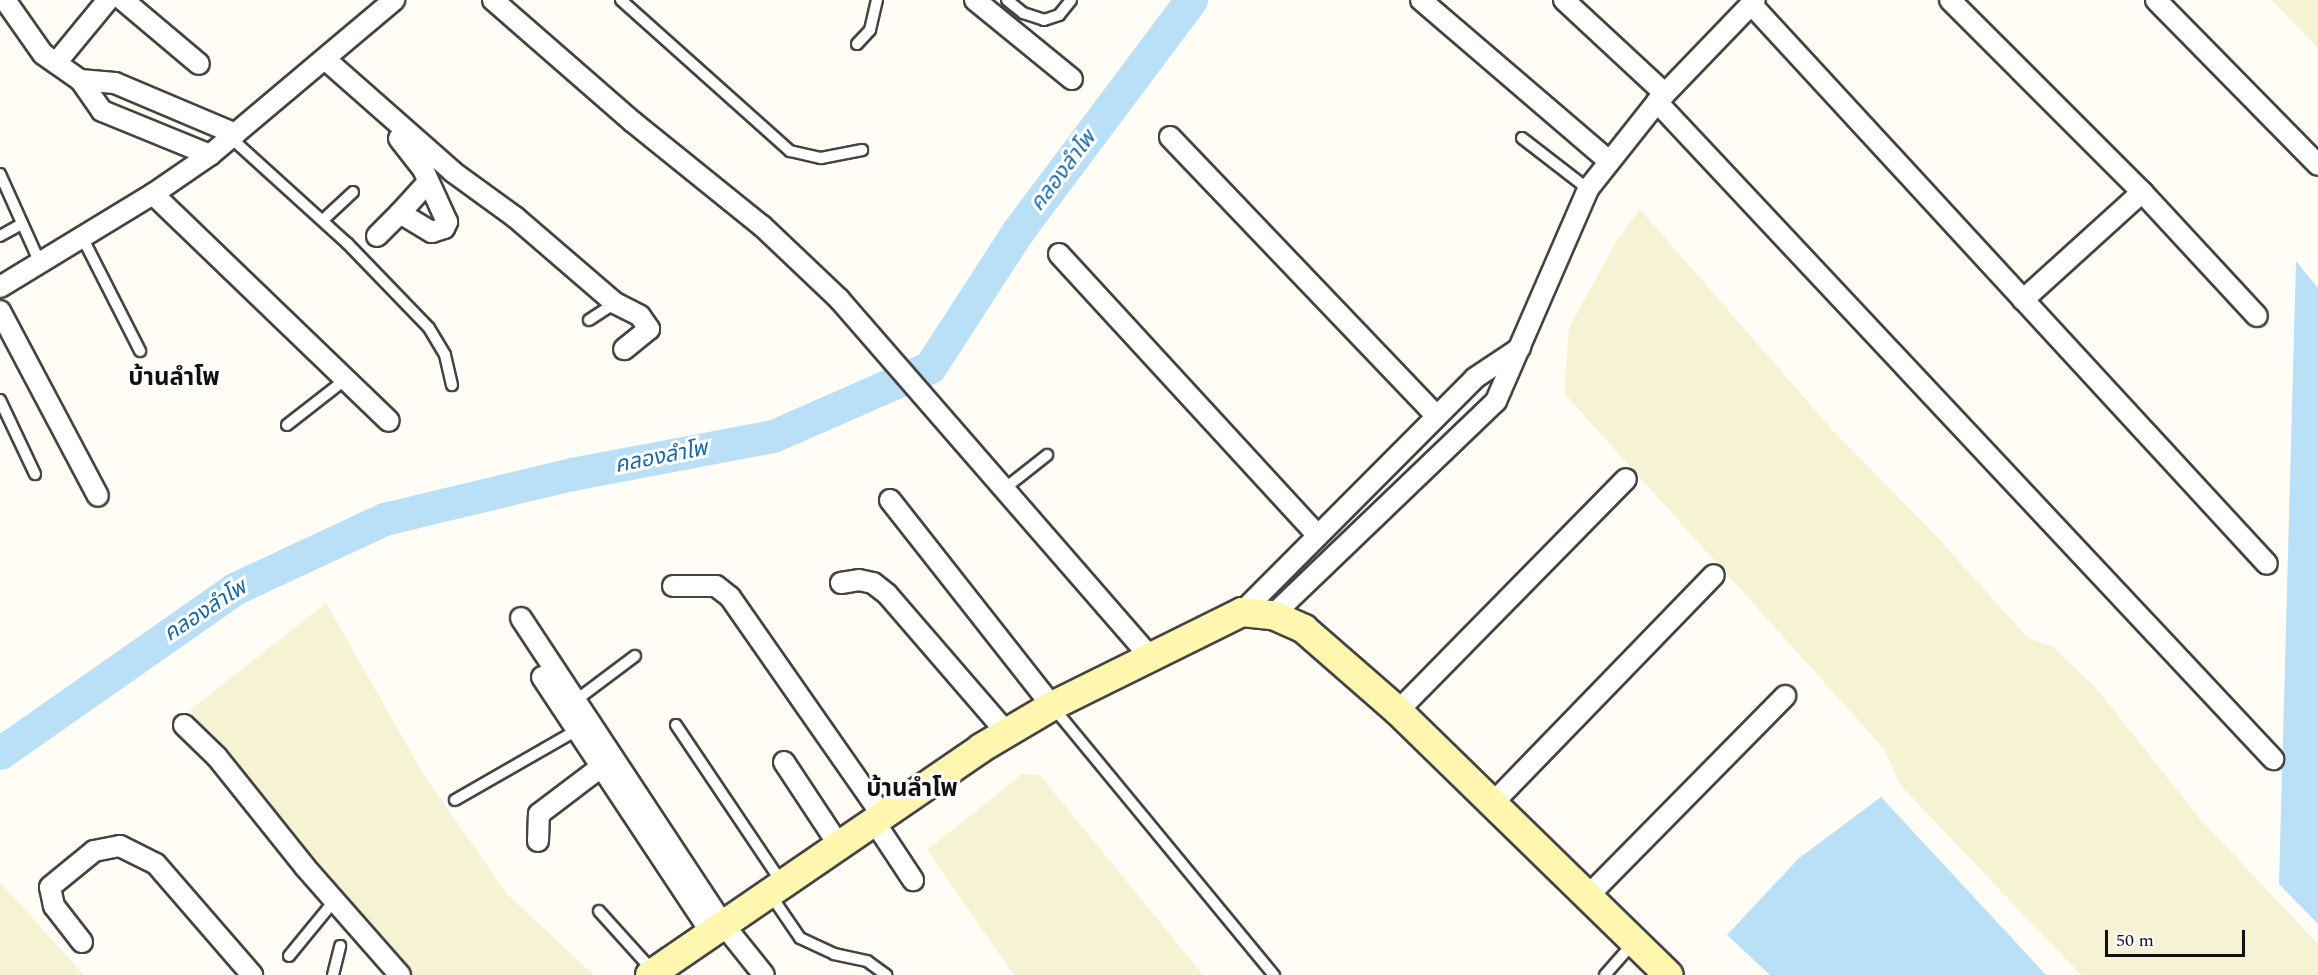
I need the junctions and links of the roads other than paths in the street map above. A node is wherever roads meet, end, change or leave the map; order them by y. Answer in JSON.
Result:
{"nodes":[{"id":1,"x":5,"y":0,"type":"edge"},
{"id":2,"x":108,"y":0,"type":"edge"},
{"id":3,"x":123,"y":0,"type":"edge"},
{"id":4,"x":394,"y":0,"type":"edge"},
{"id":5,"x":493,"y":0,"type":"edge"},
{"id":6,"x":621,"y":0,"type":"edge"},
{"id":7,"x":877,"y":0,"type":"edge"},
{"id":8,"x":975,"y":0,"type":"edge"},
{"id":9,"x":1007,"y":0,"type":"edge"},
{"id":10,"x":1071,"y":0,"type":"edge"},
{"id":11,"x":1421,"y":0,"type":"edge"},
{"id":12,"x":1564,"y":0,"type":"edge"},
{"id":13,"x":1950,"y":0,"type":"edge"},
{"id":14,"x":2156,"y":0,"type":"edge"},
{"id":15,"x":1753,"y":2,"type":"edge"},
{"id":16,"x":857,"y":44,"type":"dead end"},
{"id":17,"x":56,"y":63,"type":"junction"},
{"id":18,"x":322,"y":63,"type":"junction"},
{"id":19,"x":199,"y":64,"type":"dead end"},
{"id":20,"x":80,"y":80,"type":"junction"},
{"id":21,"x":1072,"y":80,"type":"dead end"},
{"id":22,"x":1661,"y":98,"type":"junction"},
{"id":23,"x":233,"y":136,"type":"junction"},
{"id":24,"x":1170,"y":136,"type":"dead end"},
{"id":25,"x":1522,"y":138,"type":"dead end"},
{"id":26,"x":862,"y":150,"type":"dead end"},
{"id":27,"x":210,"y":155,"type":"junction"},
{"id":28,"x":1609,"y":161,"type":"junction"},
{"id":29,"x":2318,"y":165,"type":"edge"},
{"id":30,"x":0,"y":174,"type":"edge"},
{"id":31,"x":428,"y":182,"type":"junction"},
{"id":32,"x":1588,"y":189,"type":"junction"},
{"id":33,"x":352,"y":192,"type":"dead end"},
{"id":34,"x":2142,"y":192,"type":"junction"},
{"id":35,"x":153,"y":194,"type":"junction"},
{"id":36,"x":400,"y":213,"type":"junction"},
{"id":37,"x":323,"y":220,"type":"junction"},
{"id":38,"x":22,"y":224,"type":"junction"},
{"id":39,"x":0,"y":236,"type":"edge"},
{"id":40,"x":377,"y":236,"type":"dead end"},
{"id":41,"x":82,"y":237,"type":"junction"},
{"id":42,"x":1059,"y":254,"type":"dead end"},
{"id":43,"x":40,"y":263,"type":"junction"},
{"id":44,"x":0,"y":287,"type":"edge"},
{"id":45,"x":2023,"y":300,"type":"junction"},
{"id":46,"x":615,"y":303,"type":"junction"},
{"id":47,"x":0,"y":311,"type":"edge"},
{"id":48,"x":2257,"y":316,"type":"dead end"},
{"id":49,"x":589,"y":320,"type":"dead end"},
{"id":50,"x":1520,"y":348,"type":"junction"},
{"id":51,"x":624,"y":349,"type":"dead end"},
{"id":52,"x":140,"y":351,"type":"dead end"},
{"id":53,"x":346,"y":379,"type":"junction"},
{"id":54,"x":452,"y":385,"type":"dead end"},
{"id":55,"x":0,"y":400,"type":"edge"},
{"id":56,"x":1437,"y":416,"type":"junction"},
{"id":57,"x":389,"y":421,"type":"dead end"},
{"id":58,"x":287,"y":424,"type":"dead end"},
{"id":59,"x":1047,"y":455,"type":"dead end"},
{"id":60,"x":35,"y":474,"type":"dead end"},
{"id":61,"x":1626,"y":478,"type":"dead end"},
{"id":62,"x":1004,"y":489,"type":"junction"},
{"id":63,"x":98,"y":496,"type":"dead end"},
{"id":64,"x":890,"y":500,"type":"dead end"},
{"id":65,"x":1317,"y":535,"type":"junction"},
{"id":66,"x":2267,"y":564,"type":"dead end"},
{"id":67,"x":1714,"y":574,"type":"dead end"},
{"id":68,"x":841,"y":583,"type":"dead end"},
{"id":69,"x":673,"y":586,"type":"dead end"},
{"id":70,"x":1242,"y":612,"type":"junction"},
{"id":71,"x":1273,"y":615,"type":"junction"},
{"id":72,"x":521,"y":618,"type":"dead end"},
{"id":73,"x":635,"y":656,"type":"dead end"},
{"id":74,"x":1151,"y":658,"type":"junction"},
{"id":75,"x":542,"y":676,"type":"dead end"},
{"id":76,"x":1785,"y":696,"type":"dead end"},
{"id":77,"x":575,"y":701,"type":"junction"},
{"id":78,"x":1052,"y":706,"type":"junction"},
{"id":79,"x":1398,"y":711,"type":"junction"},
{"id":80,"x":184,"y":725,"type":"dead end"},
{"id":81,"x":676,"y":725,"type":"dead end"},
{"id":82,"x":577,"y":730,"type":"junction"},
{"id":83,"x":1007,"y":733,"type":"junction"},
{"id":84,"x":2273,"y":759,"type":"dead end"},
{"id":85,"x":784,"y":762,"type":"dead end"},
{"id":86,"x":602,"y":767,"type":"junction"},
{"id":87,"x":455,"y":801,"type":"dead end"},
{"id":88,"x":1491,"y":805,"type":"junction"},
{"id":89,"x":878,"y":818,"type":"junction"},
{"id":90,"x":538,"y":841,"type":"dead end"},
{"id":91,"x":838,"y":844,"type":"junction"},
{"id":92,"x":914,"y":880,"type":"dead end"},
{"id":93,"x":775,"y":887,"type":"junction"},
{"id":94,"x":1588,"y":896,"type":"junction"},
{"id":95,"x":334,"y":901,"type":"junction"},
{"id":96,"x":599,"y":911,"type":"dead end"},
{"id":97,"x":717,"y":928,"type":"junction"},
{"id":98,"x":82,"y":942,"type":"dead end"},
{"id":99,"x":1634,"y":942,"type":"junction"},
{"id":100,"x":340,"y":946,"type":"dead end"},
{"id":101,"x":290,"y":956,"type":"dead end"},
{"id":102,"x":652,"y":974,"type":"edge"},
{"id":103,"x":252,"y":975,"type":"edge"},
{"id":104,"x":333,"y":975,"type":"edge"},
{"id":105,"x":400,"y":975,"type":"edge"},
{"id":106,"x":764,"y":975,"type":"edge"},
{"id":107,"x":886,"y":975,"type":"edge"},
{"id":108,"x":1274,"y":975,"type":"edge"},
{"id":109,"x":1605,"y":975,"type":"edge"},
{"id":110,"x":1669,"y":975,"type":"edge"}],
"edges":[{"from":1,"to":17,"type":"street"},
{"from":2,"to":17,"type":"street"},
{"from":3,"to":19,"type":"street"},
{"from":4,"to":18,"type":"street"},
{"from":5,"to":62,"type":"street"},
{"from":6,"to":26,"type":"lane"},
{"from":7,"to":16,"type":"lane"},
{"from":8,"to":21,"type":"street"},
{"from":9,"to":10,"type":"lane"},
{"from":11,"to":28,"type":"street"},
{"from":12,"to":22,"type":"street"},
{"from":13,"to":34,"type":"street"},
{"from":14,"to":29,"type":"street"},
{"from":15,"to":22,"type":"street"},
{"from":15,"to":45,"type":"street"},
{"from":17,"to":20,"type":"street"},
{"from":18,"to":23,"type":"street"},
{"from":18,"to":31,"type":"street"},
{"from":18,"to":46,"type":"street"},
{"from":20,"to":23,"type":"street"},
{"from":20,"to":27,"type":"street"},
{"from":22,"to":28,"type":"street"},
{"from":22,"to":84,"type":"street"},
{"from":23,"to":27,"type":"street"},
{"from":23,"to":37,"type":"lane"},
{"from":24,"to":56,"type":"street"},
{"from":25,"to":32,"type":"lane"},
{"from":27,"to":35,"type":"street"},
{"from":28,"to":32,"type":"street"},
{"from":30,"to":38,"type":"lane"},
{"from":31,"to":36,"type":"street"},
{"from":31,"to":36,"type":"street"},
{"from":32,"to":50,"type":"street"},
{"from":33,"to":37,"type":"lane"},
{"from":34,"to":45,"type":"street"},
{"from":34,"to":48,"type":"street"},
{"from":35,"to":41,"type":"street"},
{"from":35,"to":53,"type":"street"},
{"from":36,"to":40,"type":"street"},
{"from":37,"to":54,"type":"lane"},
{"from":38,"to":39,"type":"lane"},
{"from":38,"to":43,"type":"lane"},
{"from":41,"to":43,"type":"street"},
{"from":41,"to":52,"type":"lane"},
{"from":42,"to":65,"type":"street"},
{"from":43,"to":44,"type":"street"},
{"from":45,"to":66,"type":"street"},
{"from":46,"to":49,"type":"lane"},
{"from":46,"to":51,"type":"street"},
{"from":47,"to":63,"type":"street"},
{"from":50,"to":56,"type":"street"},
{"from":50,"to":71,"type":"street"},
{"from":53,"to":57,"type":"street"},
{"from":53,"to":58,"type":"lane"},
{"from":55,"to":60,"type":"lane"},
{"from":56,"to":65,"type":"street"},
{"from":59,"to":62,"type":"lane"},
{"from":61,"to":79,"type":"street"},
{"from":62,"to":74,"type":"street"},
{"from":64,"to":78,"type":"street"},
{"from":65,"to":70,"type":"street"},
{"from":67,"to":88,"type":"street"},
{"from":68,"to":83,"type":"street"},
{"from":69,"to":89,"type":"street"},
{"from":70,"to":71,"type":"street"},
{"from":70,"to":74,"type":"street"},
{"from":71,"to":79,"type":"street"},
{"from":72,"to":77,"type":"street"},
{"from":73,"to":77,"type":"lane"},
{"from":74,"to":78,"type":"street"},
{"from":75,"to":82,"type":"street"},
{"from":76,"to":94,"type":"street"},
{"from":77,"to":97,"type":"street"},
{"from":78,"to":83,"type":"street"},
{"from":78,"to":108,"type":"lane"},
{"from":79,"to":88,"type":"street"},
{"from":80,"to":95,"type":"street"},
{"from":81,"to":93,"type":"lane"},
{"from":82,"to":86,"type":"street"},
{"from":82,"to":87,"type":"lane"},
{"from":83,"to":89,"type":"street"},
{"from":85,"to":91,"type":"street"},
{"from":86,"to":90,"type":"street"},
{"from":86,"to":97,"type":"street"},
{"from":88,"to":94,"type":"street"},
{"from":89,"to":91,"type":"street"},
{"from":89,"to":92,"type":"street"},
{"from":91,"to":93,"type":"street"},
{"from":93,"to":97,"type":"street"},
{"from":93,"to":107,"type":"lane"},
{"from":94,"to":99,"type":"street"},
{"from":95,"to":101,"type":"lane"},
{"from":95,"to":105,"type":"street"},
{"from":96,"to":102,"type":"lane"},
{"from":97,"to":102,"type":"street"},
{"from":97,"to":106,"type":"street"},
{"from":98,"to":103,"type":"street"},
{"from":99,"to":109,"type":"lane"},
{"from":99,"to":110,"type":"street"},
{"from":100,"to":104,"type":"lane"}]}
